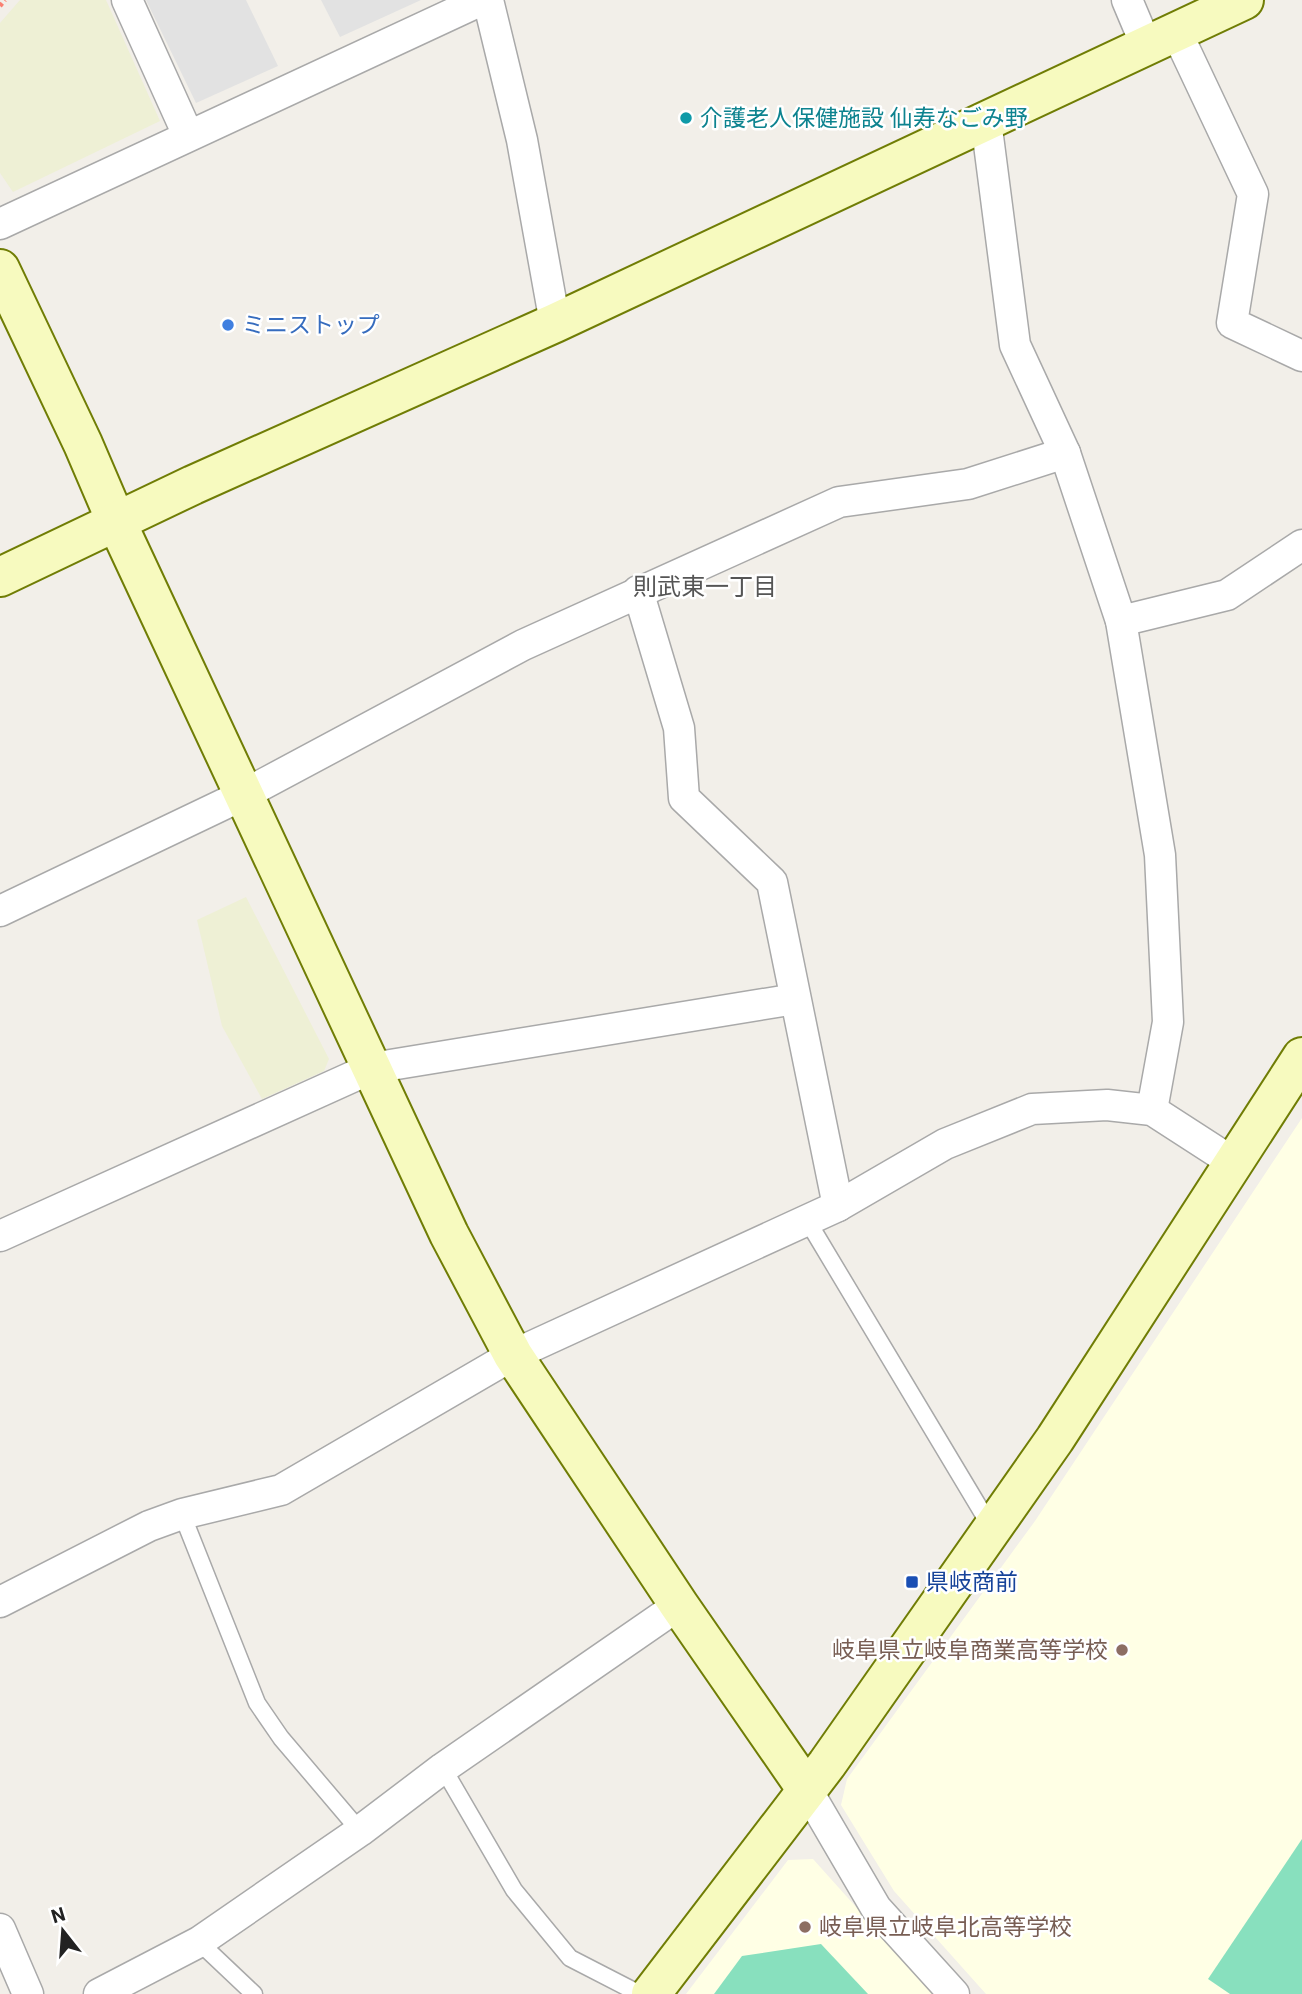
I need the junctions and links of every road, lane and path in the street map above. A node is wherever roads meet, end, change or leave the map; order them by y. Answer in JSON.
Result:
{"nodes":[{"id":1,"x":5,"y":0,"type":"edge"},
{"id":2,"x":127,"y":0,"type":"edge"},
{"id":3,"x":482,"y":0,"type":"edge"},
{"id":4,"x":488,"y":0,"type":"edge"},
{"id":5,"x":1127,"y":0,"type":"edge"},
{"id":6,"x":1244,"y":0,"type":"edge"},
{"id":7,"x":0,"y":6,"type":"edge"},
{"id":8,"x":1161,"y":38,"type":"junction"},
{"id":9,"x":986,"y":121,"type":"junction"},
{"id":10,"x":188,"y":135,"type":"junction"},
{"id":11,"x":0,"y":223,"type":"edge"},
{"id":12,"x":0,"y":269,"type":"edge"},
{"id":13,"x":555,"y":324,"type":"junction"},
{"id":14,"x":1302,"y":356,"type":"edge"},
{"id":15,"x":1065,"y":453,"type":"junction"},
{"id":16,"x":116,"y":522,"type":"junction"},
{"id":17,"x":1302,"y":545,"type":"edge"},
{"id":18,"x":0,"y":577,"type":"edge"},
{"id":19,"x":638,"y":591,"type":"junction"},
{"id":20,"x":1121,"y":621,"type":"junction"},
{"id":21,"x":243,"y":795,"type":"junction"},
{"id":22,"x":0,"y":911,"type":"edge"},
{"id":23,"x":795,"y":999,"type":"junction"},
{"id":24,"x":1302,"y":1057,"type":"edge"},
{"id":25,"x":372,"y":1069,"type":"junction"},
{"id":26,"x":1152,"y":1110,"type":"junction"},
{"id":27,"x":1234,"y":1163,"type":"junction"},
{"id":28,"x":838,"y":1206,"type":"junction"},
{"id":29,"x":807,"y":1220,"type":"junction"},
{"id":30,"x":0,"y":1236,"type":"edge"},
{"id":31,"x":513,"y":1355,"type":"junction"},
{"id":32,"x":182,"y":1514,"type":"junction"},
{"id":33,"x":992,"y":1529,"type":"junction"},
{"id":34,"x":2,"y":1595,"type":"edge"},
{"id":35,"x":679,"y":1605,"type":"junction"},
{"id":36,"x":443,"y":1768,"type":"junction"},
{"id":37,"x":807,"y":1790,"type":"junction"},
{"id":38,"x":360,"y":1831,"type":"junction"},
{"id":39,"x":0,"y":1929,"type":"edge"},
{"id":40,"x":199,"y":1942,"type":"junction"},
{"id":41,"x":28,"y":1994,"type":"edge"},
{"id":42,"x":99,"y":1994,"type":"edge"},
{"id":43,"x":254,"y":1994,"type":"edge"},
{"id":44,"x":640,"y":1994,"type":"edge"},
{"id":45,"x":651,"y":1994,"type":"edge"},
{"id":46,"x":954,"y":1994,"type":"edge"}],
"edges":[{"from":1,"to":7,"type":"path"},
{"from":2,"to":10,"type":"street"},
{"from":3,"to":10,"type":"street"},
{"from":4,"to":13,"type":"street"},
{"from":5,"to":8,"type":"street"},
{"from":6,"to":8,"type":"street"},
{"from":8,"to":9,"type":"street"},
{"from":8,"to":14,"type":"street"},
{"from":9,"to":13,"type":"street"},
{"from":9,"to":15,"type":"street"},
{"from":10,"to":11,"type":"street"},
{"from":12,"to":16,"type":"street"},
{"from":13,"to":16,"type":"street"},
{"from":15,"to":19,"type":"street"},
{"from":15,"to":20,"type":"street"},
{"from":16,"to":18,"type":"street"},
{"from":16,"to":21,"type":"street"},
{"from":17,"to":20,"type":"street"},
{"from":19,"to":21,"type":"street"},
{"from":19,"to":23,"type":"street"},
{"from":20,"to":26,"type":"street"},
{"from":21,"to":22,"type":"street"},
{"from":21,"to":25,"type":"street"},
{"from":23,"to":25,"type":"street"},
{"from":23,"to":28,"type":"street"},
{"from":24,"to":27,"type":"street"},
{"from":25,"to":30,"type":"street"},
{"from":25,"to":31,"type":"street"},
{"from":26,"to":27,"type":"street"},
{"from":26,"to":28,"type":"street"},
{"from":27,"to":33,"type":"street"},
{"from":28,"to":29,"type":"street"},
{"from":29,"to":31,"type":"street"},
{"from":29,"to":33,"type":"lane"},
{"from":31,"to":32,"type":"street"},
{"from":31,"to":35,"type":"street"},
{"from":32,"to":34,"type":"street"},
{"from":32,"to":38,"type":"lane"},
{"from":33,"to":37,"type":"street"},
{"from":35,"to":36,"type":"street"},
{"from":35,"to":37,"type":"street"},
{"from":36,"to":38,"type":"street"},
{"from":36,"to":44,"type":"lane"},
{"from":37,"to":45,"type":"street"},
{"from":37,"to":46,"type":"street"},
{"from":38,"to":40,"type":"street"},
{"from":39,"to":41,"type":"street"},
{"from":40,"to":42,"type":"street"},
{"from":40,"to":43,"type":"lane"}]}
